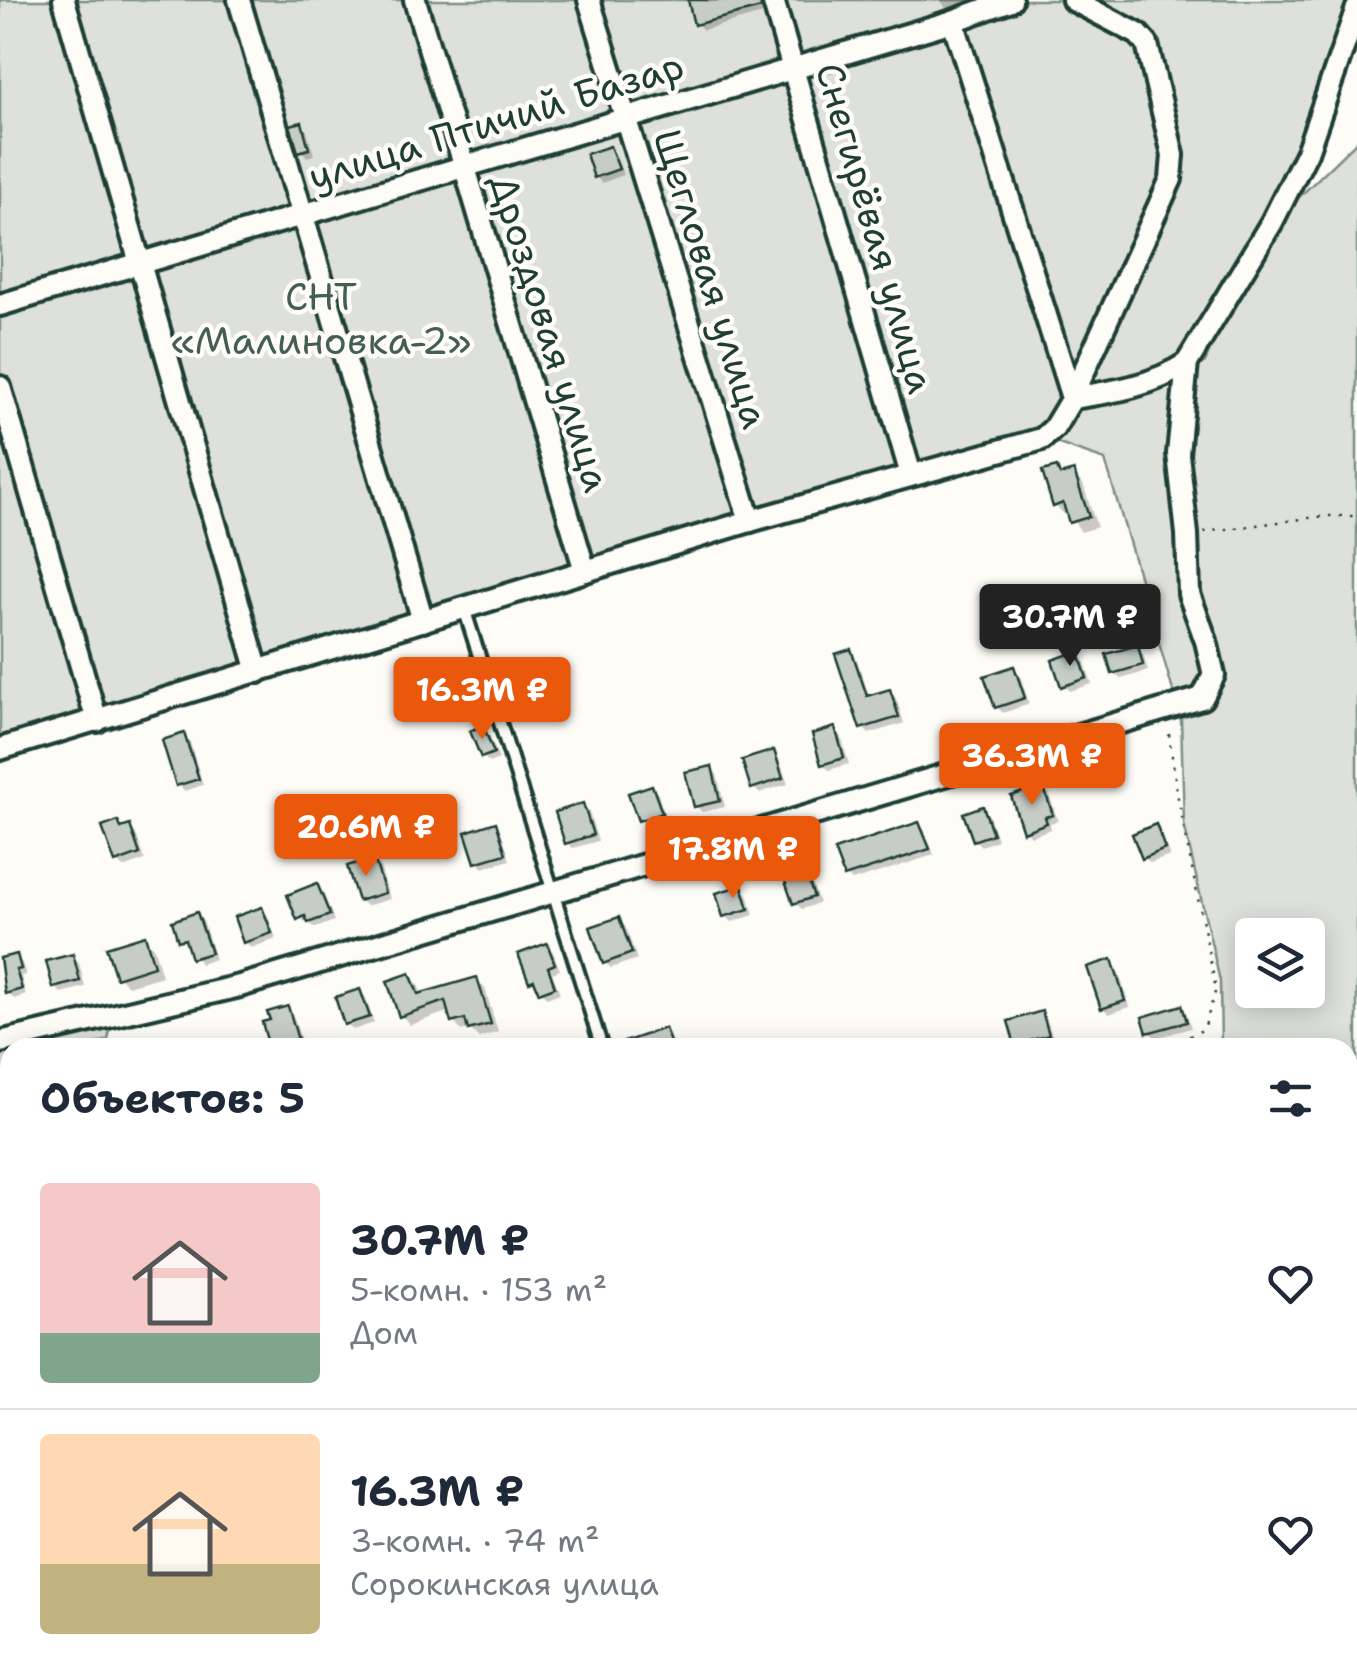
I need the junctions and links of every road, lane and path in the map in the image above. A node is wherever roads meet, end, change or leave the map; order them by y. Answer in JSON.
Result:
{"nodes":[{"id":1,"x":64,"y":0,"type":"edge"},
{"id":2,"x":239,"y":0,"type":"edge"},
{"id":3,"x":415,"y":0,"type":"edge"},
{"id":4,"x":589,"y":0,"type":"edge"},
{"id":5,"x":774,"y":0,"type":"edge"},
{"id":6,"x":1011,"y":0,"type":"edge"},
{"id":7,"x":1074,"y":0,"type":"edge"},
{"id":8,"x":1357,"y":8,"type":"edge"},
{"id":9,"x":953,"y":22,"type":"junction"},
{"id":10,"x":792,"y":69,"type":"junction"},
{"id":11,"x":624,"y":119,"type":"junction"},
{"id":12,"x":464,"y":167,"type":"junction"},
{"id":13,"x":302,"y":215,"type":"junction"},
{"id":14,"x":140,"y":263,"type":"junction"},
{"id":15,"x":0,"y":304,"type":"edge"},
{"id":16,"x":1187,"y":363,"type":"junction"},
{"id":17,"x":0,"y":387,"type":"edge"},
{"id":18,"x":1072,"y":398,"type":"junction"},
{"id":19,"x":911,"y":475,"type":"junction"},
{"id":20,"x":1357,"y":516,"type":"edge"},
{"id":21,"x":750,"y":521,"type":"junction"},
{"id":22,"x":1188,"y":534,"type":"junction"},
{"id":23,"x":585,"y":570,"type":"junction"},
{"id":24,"x":464,"y":608,"type":"junction"},
{"id":25,"x":422,"y":621,"type":"junction"},
{"id":26,"x":258,"y":672,"type":"junction"},
{"id":27,"x":1164,"y":710,"type":"junction"},
{"id":28,"x":97,"y":721,"type":"junction"},
{"id":29,"x":0,"y":750,"type":"edge"},
{"id":30,"x":551,"y":892,"type":"junction"},
{"id":31,"x":17,"y":1038,"type":"edge"},
{"id":32,"x":599,"y":1038,"type":"edge"},
{"id":33,"x":1183,"y":1038,"type":"edge"}],
"edges":[{"from":1,"to":14,"type":"street"},
{"from":2,"to":13,"type":"street"},
{"from":3,"to":12,"type":"street","name":"Дроздовая улица"},
{"from":4,"to":11,"type":"street","name":"Щегловая улица"},
{"from":5,"to":10,"type":"street","name":"Снегирёвая улица"},
{"from":6,"to":9,"type":"street","name":"улица Птичий Базар"},
{"from":7,"to":18,"type":"street"},
{"from":8,"to":16,"type":"street"},
{"from":9,"to":10,"type":"street","name":"улица Птичий Базар"},
{"from":9,"to":18,"type":"street"},
{"from":10,"to":11,"type":"street","name":"улица Птичий Базар"},
{"from":10,"to":19,"type":"street","name":"Снегирёвая улица"},
{"from":11,"to":12,"type":"street","name":"улица Птичий Базар"},
{"from":11,"to":21,"type":"street","name":"Щегловая улица"},
{"from":12,"to":13,"type":"street","name":"улица Птичий Базар"},
{"from":12,"to":23,"type":"street","name":"Дроздовая улица"},
{"from":13,"to":14,"type":"street","name":"улица Птичий Базар"},
{"from":13,"to":25,"type":"street"},
{"from":14,"to":15,"type":"street","name":"улица Птичий Базар"},
{"from":14,"to":26,"type":"street"},
{"from":16,"to":18,"type":"street"},
{"from":16,"to":22,"type":"street"},
{"from":17,"to":28,"type":"street"},
{"from":18,"to":19,"type":"street"},
{"from":19,"to":21,"type":"street"},
{"from":20,"to":22,"type":"path"},
{"from":21,"to":23,"type":"street"},
{"from":22,"to":27,"type":"street"},
{"from":23,"to":24,"type":"street"},
{"from":24,"to":25,"type":"street"},
{"from":24,"to":30,"type":"lane"},
{"from":25,"to":26,"type":"street"},
{"from":26,"to":28,"type":"street"},
{"from":27,"to":30,"type":"street"},
{"from":27,"to":33,"type":"path"},
{"from":28,"to":29,"type":"street"},
{"from":30,"to":31,"type":"street"},
{"from":30,"to":32,"type":"lane"}]}
